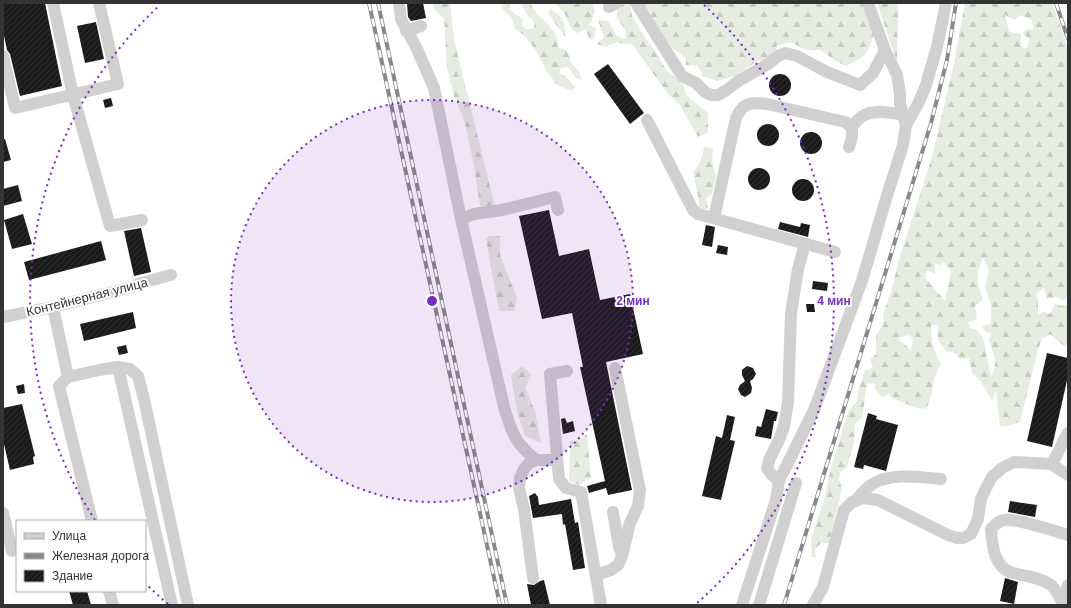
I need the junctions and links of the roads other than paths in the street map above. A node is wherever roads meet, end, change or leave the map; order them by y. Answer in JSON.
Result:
{"nodes":[{"id":1,"x":53,"y":3,"type":"edge"},
{"id":2,"x":99,"y":3,"type":"edge"},
{"id":3,"x":399,"y":3,"type":"edge"},
{"id":4,"x":636,"y":3,"type":"edge"},
{"id":5,"x":868,"y":3,"type":"edge"},
{"id":6,"x":946,"y":3,"type":"edge"},
{"id":7,"x":421,"y":26,"type":"dead end"},
{"id":8,"x":406,"y":31,"type":"junction"},
{"id":9,"x":885,"y":50,"type":"junction"},
{"id":10,"x":3,"y":56,"type":"edge"},
{"id":11,"x":6,"y":83,"type":"edge"},
{"id":12,"x":73,"y":95,"type":"junction"},
{"id":13,"x":647,"y":120,"type":"dead end"},
{"id":14,"x":905,"y":120,"type":"junction"},
{"id":15,"x":852,"y":127,"type":"junction"},
{"id":16,"x":849,"y":147,"type":"dead end"},
{"id":17,"x":558,"y":210,"type":"dead end"},
{"id":18,"x":714,"y":218,"type":"junction"},
{"id":19,"x":461,"y":219,"type":"junction"},
{"id":20,"x":142,"y":220,"type":"dead end"},
{"id":21,"x":805,"y":244,"type":"junction"},
{"id":22,"x":835,"y":252,"type":"dead end"},
{"id":23,"x":171,"y":275,"type":"dead end"},
{"id":24,"x":53,"y":307,"type":"junction"},
{"id":25,"x":3,"y":317,"type":"edge"},
{"id":26,"x":118,"y":367,"type":"junction"},
{"id":27,"x":615,"y":368,"type":"dead end"},
{"id":28,"x":567,"y":371,"type":"dead end"},
{"id":29,"x":68,"y":377,"type":"junction"},
{"id":30,"x":1068,"y":433,"type":"edge"},
{"id":31,"x":536,"y":460,"type":"junction"},
{"id":32,"x":557,"y":460,"type":"junction"},
{"id":33,"x":1051,"y":464,"type":"junction"},
{"id":34,"x":1068,"y":476,"type":"edge"},
{"id":35,"x":941,"y":480,"type":"dead end"},
{"id":36,"x":779,"y":481,"type":"junction"},
{"id":37,"x":796,"y":483,"type":"dead end"},
{"id":38,"x":856,"y":500,"type":"junction"},
{"id":39,"x":613,"y":512,"type":"dead end"},
{"id":40,"x":3,"y":513,"type":"edge"},
{"id":41,"x":92,"y":520,"type":"edge"},
{"id":42,"x":1068,"y":535,"type":"edge"},
{"id":43,"x":12,"y":550,"type":"dead end"},
{"id":44,"x":622,"y":556,"type":"junction"},
{"id":45,"x":596,"y":575,"type":"junction"},
{"id":46,"x":533,"y":578,"type":"dead end"},
{"id":47,"x":1068,"y":585,"type":"edge"},
{"id":48,"x":109,"y":592,"type":"edge"},
{"id":49,"x":1063,"y":604,"type":"edge"},
{"id":50,"x":113,"y":605,"type":"edge"},
{"id":51,"x":172,"y":605,"type":"edge"},
{"id":52,"x":188,"y":605,"type":"edge"},
{"id":53,"x":601,"y":605,"type":"edge"},
{"id":54,"x":742,"y":605,"type":"edge"},
{"id":55,"x":759,"y":605,"type":"edge"},
{"id":56,"x":813,"y":605,"type":"edge"}],
"edges":[{"from":1,"to":12,"type":"street"},
{"from":2,"to":12,"type":"street"},
{"from":3,"to":8,"type":"street"},
{"from":4,"to":9,"type":"street"},
{"from":5,"to":9,"type":"street"},
{"from":6,"to":14,"type":"street"},
{"from":7,"to":8,"type":"street"},
{"from":8,"to":19,"type":"street"},
{"from":9,"to":14,"type":"street"},
{"from":10,"to":11,"type":"street"},
{"from":11,"to":12,"type":"street"},
{"from":12,"to":20,"type":"street"},
{"from":13,"to":18,"type":"street"},
{"from":14,"to":15,"type":"street"},
{"from":14,"to":36,"type":"street"},
{"from":15,"to":16,"type":"street"},
{"from":15,"to":18,"type":"street"},
{"from":17,"to":19,"type":"street"},
{"from":18,"to":21,"type":"street"},
{"from":19,"to":31,"type":"street"},
{"from":21,"to":22,"type":"street"},
{"from":21,"to":36,"type":"street"},
{"from":23,"to":24,"type":"street","name":"Контейнерная улица"},
{"from":24,"to":25,"type":"street","name":"Контейнерная улица"},
{"from":24,"to":29,"type":"street"},
{"from":26,"to":29,"type":"street"},
{"from":26,"to":51,"type":"street"},
{"from":26,"to":52,"type":"street"},
{"from":27,"to":44,"type":"street"},
{"from":28,"to":32,"type":"street"},
{"from":29,"to":41,"type":"street"},
{"from":30,"to":33,"type":"street"},
{"from":31,"to":32,"type":"street"},
{"from":31,"to":46,"type":"street"},
{"from":32,"to":45,"type":"street"},
{"from":33,"to":34,"type":"street"},
{"from":33,"to":38,"type":"street"},
{"from":35,"to":38,"type":"street"},
{"from":36,"to":54,"type":"street"},
{"from":37,"to":55,"type":"street"},
{"from":38,"to":56,"type":"street"},
{"from":39,"to":44,"type":"street"},
{"from":40,"to":43,"type":"street"},
{"from":42,"to":49,"type":"street"},
{"from":44,"to":45,"type":"street"},
{"from":45,"to":53,"type":"street"},
{"from":47,"to":49,"type":"street"},
{"from":48,"to":50,"type":"street"}]}
